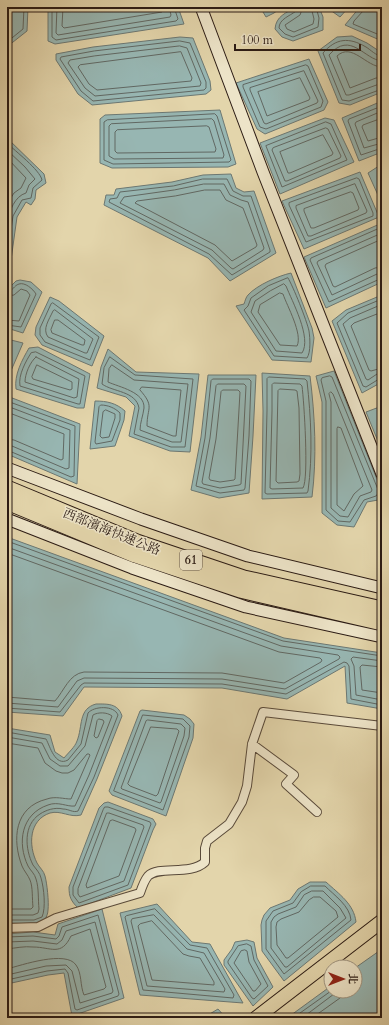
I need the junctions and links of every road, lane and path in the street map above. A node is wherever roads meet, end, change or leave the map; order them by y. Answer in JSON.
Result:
{"nodes":[{"id":1,"x":201,"y":7,"type":"edge"},
{"id":2,"x":7,"y":468,"type":"edge"},
{"id":3,"x":382,"y":474,"type":"edge"},
{"id":4,"x":7,"y":488,"type":"edge"},
{"id":5,"x":7,"y":502,"type":"edge"},
{"id":6,"x":7,"y":519,"type":"edge"},
{"id":7,"x":382,"y":588,"type":"edge"},
{"id":8,"x":382,"y":609,"type":"edge"},
{"id":9,"x":382,"y":622,"type":"edge"},
{"id":10,"x":382,"y":637,"type":"edge"},
{"id":11,"x":382,"y":726,"type":"edge"},
{"id":12,"x":252,"y":744,"type":"junction"},
{"id":13,"x":317,"y":812,"type":"dead end"},
{"id":14,"x":382,"y":921,"type":"edge"},
{"id":15,"x":7,"y":928,"type":"edge"},
{"id":16,"x":256,"y":1018,"type":"edge"}],
"edges":[{"from":1,"to":3,"type":"street"},
{"from":2,"to":7,"type":"street"},
{"from":4,"to":8,"type":"highway","name":"西部濱海快速公路","number":"61"},
{"from":5,"to":9,"type":"highway","name":"西部濱海快速公路","number":"61"},
{"from":6,"to":10,"type":"street"},
{"from":11,"to":12,"type":"street"},
{"from":12,"to":13,"type":"street"},
{"from":12,"to":15,"type":"street"},
{"from":14,"to":16,"type":"main road"}]}
